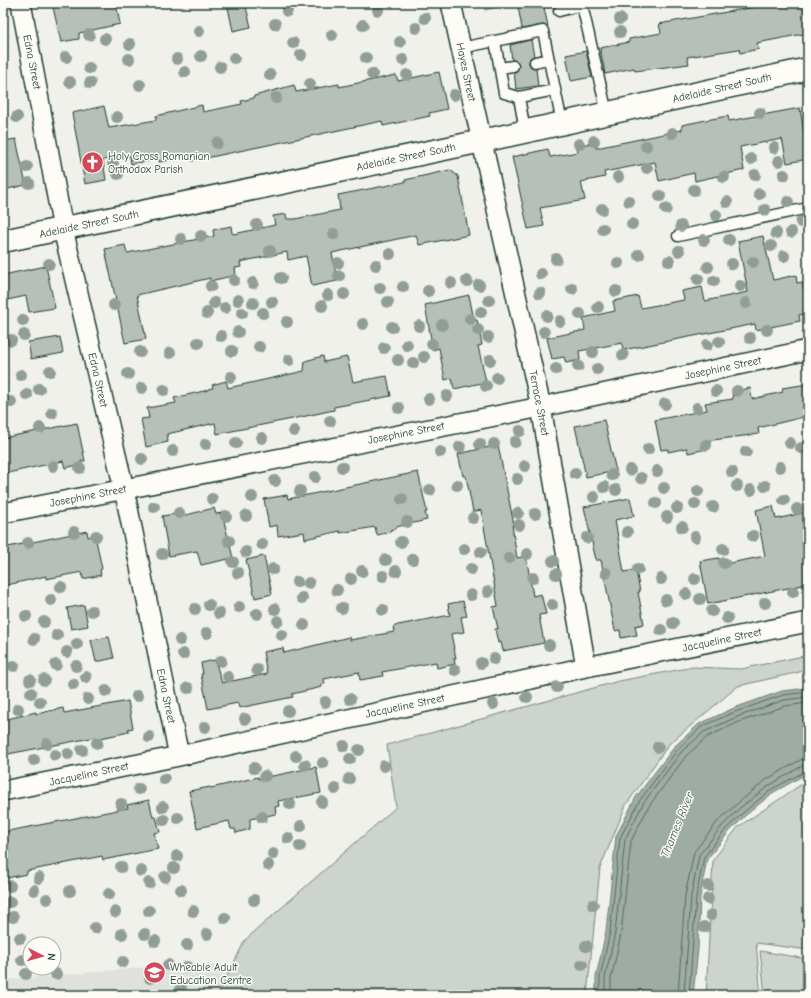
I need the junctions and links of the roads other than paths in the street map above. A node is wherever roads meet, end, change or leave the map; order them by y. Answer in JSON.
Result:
{"nodes":[{"id":1,"x":21,"y":3,"type":"edge"},
{"id":2,"x":451,"y":3,"type":"edge"},
{"id":3,"x":559,"y":11,"type":"dead end"},
{"id":4,"x":495,"y":41,"type":"junction"},
{"id":5,"x":461,"y":48,"type":"junction"},
{"id":6,"x":548,"y":59,"type":"junction"},
{"id":7,"x":535,"y":62,"type":"dead end"},
{"id":8,"x":513,"y":66,"type":"dead end"},
{"id":9,"x":500,"y":68,"type":"junction"},
{"id":10,"x":808,"y":68,"type":"edge"},
{"id":11,"x":555,"y":90,"type":"junction"},
{"id":12,"x":518,"y":97,"type":"junction"},
{"id":13,"x":607,"y":113,"type":"junction"},
{"id":14,"x":562,"y":123,"type":"junction"},
{"id":15,"x":525,"y":131,"type":"junction"},
{"id":16,"x":482,"y":141,"type":"junction"},
{"id":17,"x":808,"y":208,"type":"edge"},
{"id":18,"x":63,"y":229,"type":"junction"},
{"id":19,"x":678,"y":236,"type":"dead end"},
{"id":20,"x":3,"y":241,"type":"edge"},
{"id":21,"x":808,"y":350,"type":"edge"},
{"id":22,"x":541,"y":407,"type":"junction"},
{"id":23,"x":124,"y":488,"type":"junction"},
{"id":24,"x":3,"y":513,"type":"edge"},
{"id":25,"x":808,"y":622,"type":"edge"},
{"id":26,"x":586,"y":667,"type":"junction"},
{"id":27,"x":179,"y":756,"type":"junction"},
{"id":28,"x":3,"y":791,"type":"edge"}],
"edges":[{"from":1,"to":18,"type":"street","name":"Edna Street"},
{"from":2,"to":5,"type":"street","name":"Hayes Street"},
{"from":3,"to":13,"type":"lane"},
{"from":4,"to":5,"type":"lane"},
{"from":4,"to":6,"type":"lane"},
{"from":4,"to":9,"type":"lane"},
{"from":5,"to":16,"type":"street","name":"Hayes Street"},
{"from":6,"to":7,"type":"lane"},
{"from":6,"to":11,"type":"lane"},
{"from":8,"to":9,"type":"lane"},
{"from":9,"to":12,"type":"lane"},
{"from":10,"to":13,"type":"main road","name":"Adelaide Street South"},
{"from":11,"to":12,"type":"lane"},
{"from":11,"to":14,"type":"lane"},
{"from":12,"to":15,"type":"lane"},
{"from":13,"to":14,"type":"main road","name":"Adelaide Street South"},
{"from":14,"to":15,"type":"main road","name":"Adelaide Street South"},
{"from":15,"to":16,"type":"main road","name":"Adelaide Street South"},
{"from":16,"to":18,"type":"main road","name":"Adelaide Street South"},
{"from":16,"to":22,"type":"street","name":"Terrace Street"},
{"from":17,"to":19,"type":"lane"},
{"from":18,"to":20,"type":"main road","name":"Adelaide Street South"},
{"from":18,"to":23,"type":"street","name":"Edna Street"},
{"from":21,"to":22,"type":"street","name":"Josephine Street"},
{"from":22,"to":23,"type":"street","name":"Josephine Street"},
{"from":22,"to":26,"type":"street","name":"Terrace Street"},
{"from":23,"to":24,"type":"street","name":"Josephine Street"},
{"from":23,"to":27,"type":"street","name":"Edna Street"},
{"from":25,"to":26,"type":"street","name":"Jacqueline Street"},
{"from":26,"to":27,"type":"street","name":"Jacqueline Street"},
{"from":27,"to":28,"type":"street","name":"Jacqueline Street"}]}
